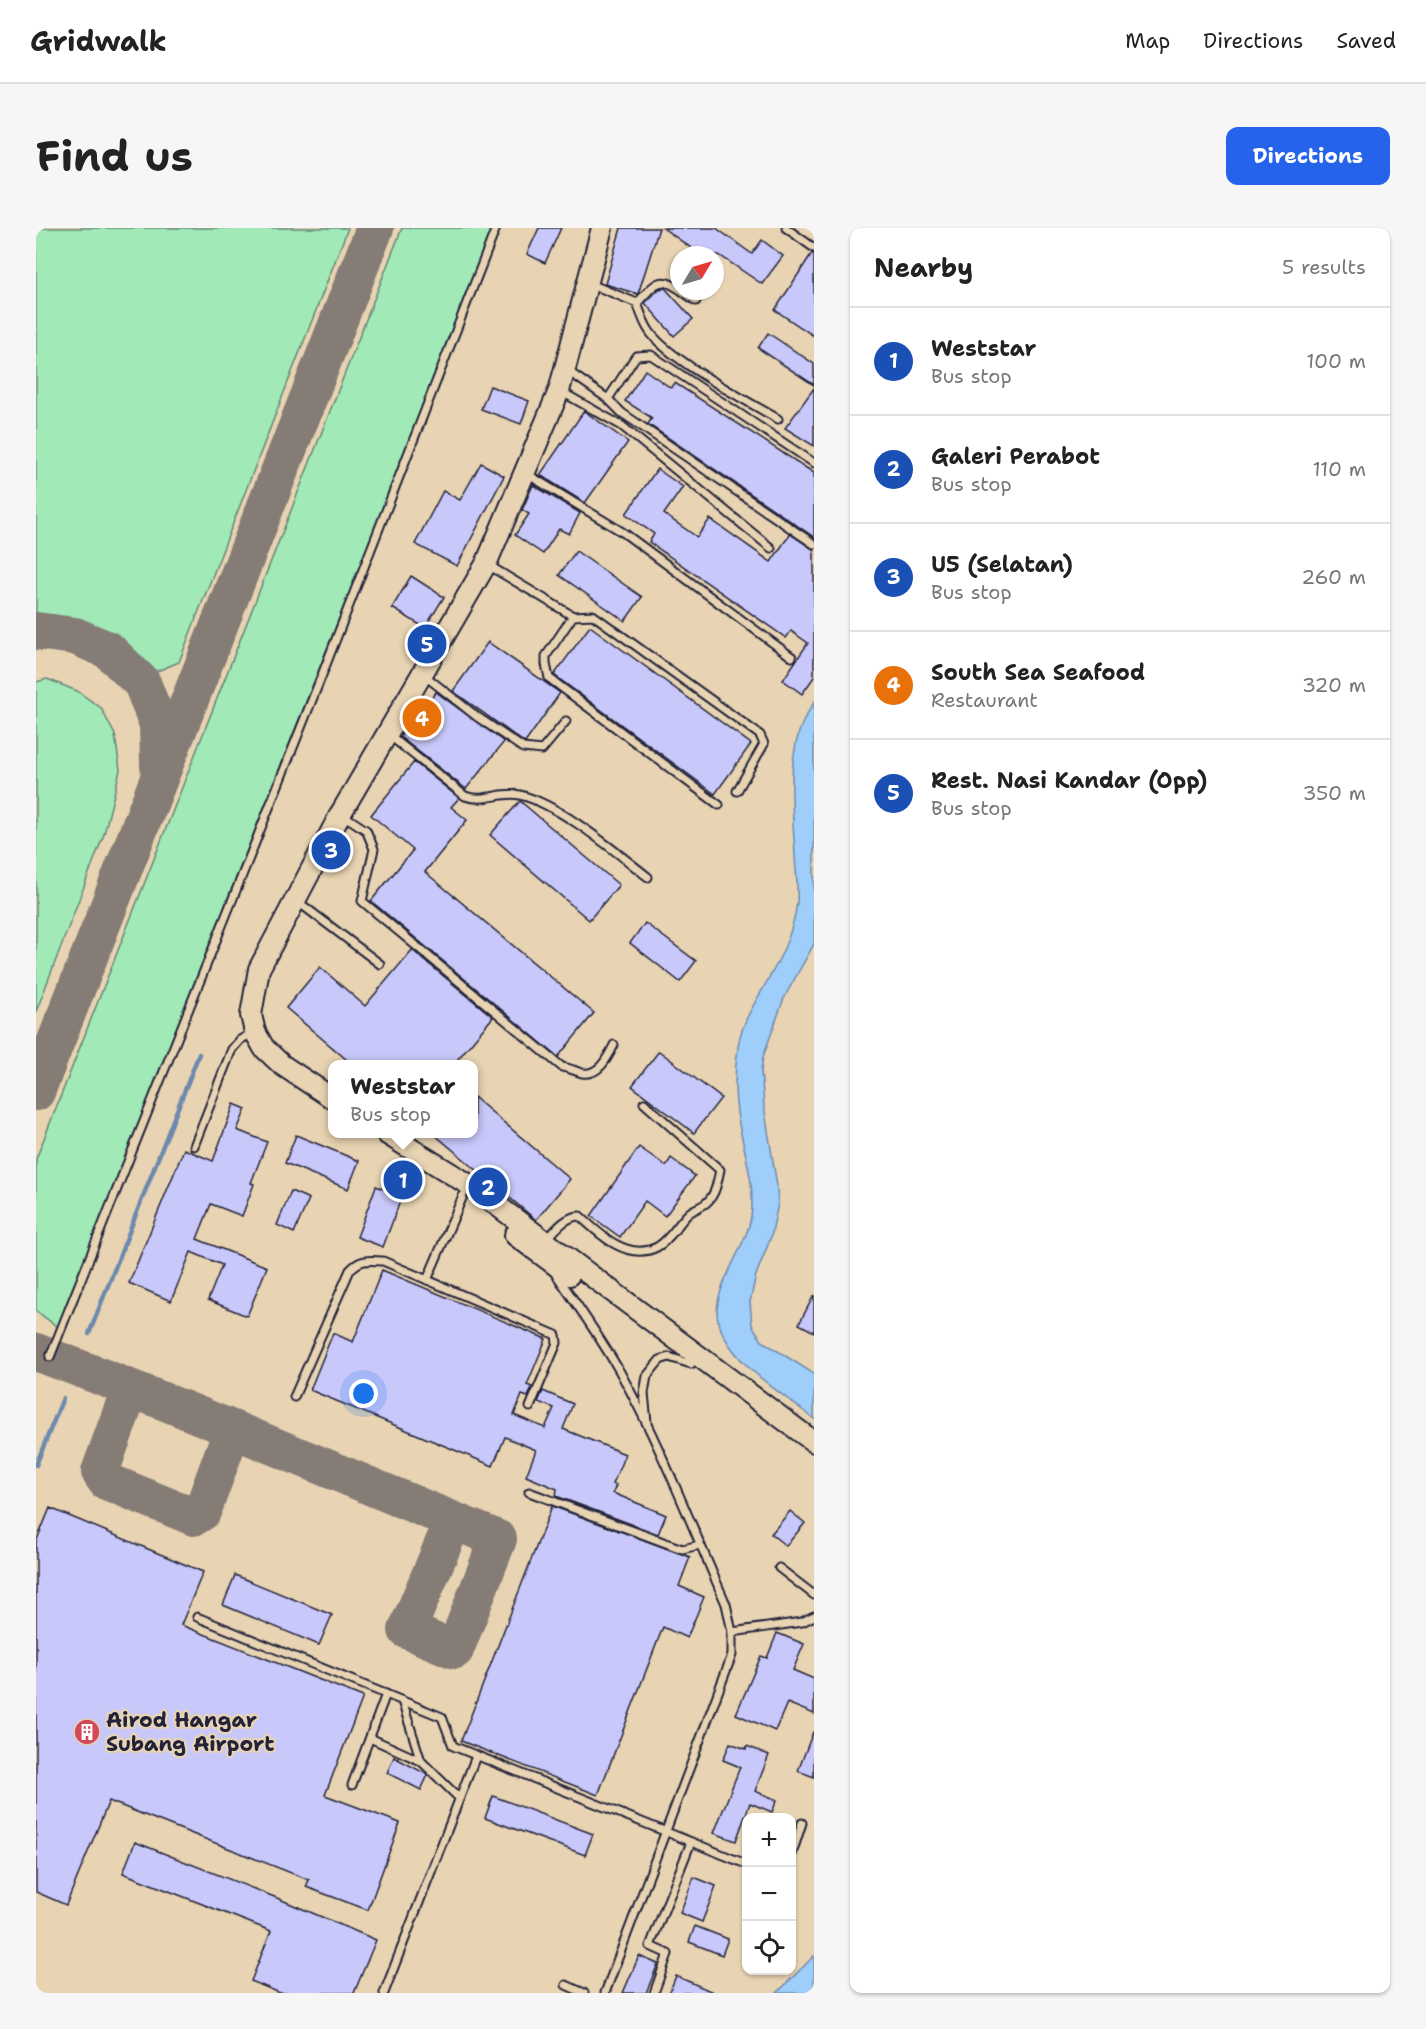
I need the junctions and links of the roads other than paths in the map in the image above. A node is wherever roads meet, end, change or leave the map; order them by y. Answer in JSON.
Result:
{"nodes":[{"id":1,"x":496,"y":228,"type":"edge"},
{"id":2,"x":602,"y":228,"type":"edge"},
{"id":3,"x":786,"y":228,"type":"edge"},
{"id":4,"x":814,"y":248,"type":"edge"},
{"id":5,"x":670,"y":282,"type":"edge"},
{"id":6,"x":588,"y":283,"type":"junction"},
{"id":7,"x":637,"y":303,"type":"junction"},
{"id":8,"x":566,"y":370,"type":"junction"},
{"id":9,"x":559,"y":391,"type":"junction"},
{"id":10,"x":608,"y":399,"type":"junction"},
{"id":11,"x":778,"y":419,"type":"dead end"},
{"id":12,"x":814,"y":463,"type":"edge"},
{"id":13,"x":525,"y":472,"type":"junction"},
{"id":14,"x":814,"y":544,"type":"edge"},
{"id":15,"x":771,"y":548,"type":"dead end"},
{"id":16,"x":486,"y":564,"type":"junction"},
{"id":17,"x":573,"y":616,"type":"junction"},
{"id":18,"x":792,"y":657,"type":"dead end"},
{"id":19,"x":422,"y":673,"type":"junction"},
{"id":20,"x":566,"y":721,"type":"dead end"},
{"id":21,"x":387,"y":734,"type":"junction"},
{"id":22,"x":737,"y":791,"type":"dead end"},
{"id":23,"x":719,"y":805,"type":"dead end"},
{"id":24,"x":341,"y":813,"type":"junction"},
{"id":25,"x":648,"y":877,"type":"dead end"},
{"id":26,"x":295,"y":900,"type":"junction"},
{"id":27,"x":380,"y":964,"type":"dead end"},
{"id":28,"x":255,"y":1032,"type":"junction"},
{"id":29,"x":614,"y":1045,"type":"dead end"},
{"id":30,"x":328,"y":1095,"type":"edge"},
{"id":31,"x":644,"y":1103,"type":"dead end"},
{"id":32,"x":393,"y":1138,"type":"edge"},
{"id":33,"x":194,"y":1146,"type":"dead end"},
{"id":34,"x":424,"y":1158,"type":"junction"},
{"id":35,"x":463,"y":1196,"type":"junction"},
{"id":36,"x":544,"y":1248,"type":"junction"},
{"id":37,"x":427,"y":1280,"type":"junction"},
{"id":38,"x":50,"y":1357,"type":"dead end"},
{"id":39,"x":691,"y":1364,"type":"junction"},
{"id":40,"x":294,"y":1397,"type":"dead end"},
{"id":41,"x":530,"y":1407,"type":"dead end"},
{"id":42,"x":647,"y":1426,"type":"junction"},
{"id":43,"x":814,"y":1442,"type":"edge"},
{"id":44,"x":814,"y":1457,"type":"edge"},
{"id":45,"x":529,"y":1492,"type":"dead end"},
{"id":46,"x":700,"y":1545,"type":"junction"},
{"id":47,"x":779,"y":1568,"type":"dead end"},
{"id":48,"x":814,"y":1595,"type":"edge"},
{"id":49,"x":814,"y":1616,"type":"edge"},
{"id":50,"x":197,"y":1617,"type":"dead end"},
{"id":51,"x":732,"y":1632,"type":"junction"},
{"id":52,"x":386,"y":1694,"type":"junction"},
{"id":53,"x":402,"y":1701,"type":"junction"},
{"id":54,"x":370,"y":1738,"type":"junction"},
{"id":55,"x":476,"y":1756,"type":"junction"},
{"id":56,"x":422,"y":1761,"type":"junction"},
{"id":57,"x":352,"y":1785,"type":"dead end"},
{"id":58,"x":459,"y":1798,"type":"junction"},
{"id":59,"x":802,"y":1822,"type":"dead end"},
{"id":60,"x":665,"y":1832,"type":"junction"},
{"id":61,"x":796,"y":1841,"type":"edge"},
{"id":62,"x":691,"y":1842,"type":"junction"},
{"id":63,"x":742,"y":1862,"type":"edge"},
{"id":64,"x":566,"y":1985,"type":"dead end"},
{"id":65,"x":384,"y":1993,"type":"edge"},
{"id":66,"x":584,"y":1993,"type":"edge"},
{"id":67,"x":604,"y":1993,"type":"edge"},
{"id":68,"x":654,"y":1993,"type":"edge"}],
"edges":[{"from":1,"to":38,"type":"lane"},
{"from":2,"to":6,"type":"street"},
{"from":3,"to":4,"type":"lane"},
{"from":5,"to":7,"type":"lane"},
{"from":6,"to":7,"type":"lane"},
{"from":6,"to":8,"type":"street"},
{"from":7,"to":11,"type":"lane"},
{"from":8,"to":9,"type":"street"},
{"from":8,"to":10,"type":"lane"},
{"from":9,"to":13,"type":"street"},
{"from":9,"to":15,"type":"lane"},
{"from":10,"to":12,"type":"lane"},
{"from":10,"to":14,"type":"lane"},
{"from":13,"to":16,"type":"street"},
{"from":13,"to":18,"type":"lane"},
{"from":16,"to":17,"type":"lane"},
{"from":16,"to":19,"type":"street"},
{"from":17,"to":22,"type":"lane"},
{"from":17,"to":23,"type":"lane"},
{"from":19,"to":20,"type":"lane"},
{"from":19,"to":21,"type":"street"},
{"from":21,"to":24,"type":"street"},
{"from":21,"to":25,"type":"lane"},
{"from":24,"to":26,"type":"street"},
{"from":24,"to":29,"type":"lane"},
{"from":26,"to":27,"type":"lane"},
{"from":26,"to":28,"type":"street"},
{"from":28,"to":30,"type":"street"},
{"from":28,"to":33,"type":"lane"},
{"from":31,"to":36,"type":"lane"},
{"from":32,"to":34,"type":"street"},
{"from":34,"to":35,"type":"street"},
{"from":34,"to":36,"type":"street"},
{"from":35,"to":36,"type":"street"},
{"from":35,"to":37,"type":"lane"},
{"from":36,"to":39,"type":"street"},
{"from":36,"to":42,"type":"lane"},
{"from":36,"to":43,"type":"street"},
{"from":37,"to":40,"type":"lane"},
{"from":37,"to":41,"type":"lane"},
{"from":39,"to":42,"type":"lane"},
{"from":39,"to":44,"type":"street"},
{"from":42,"to":46,"type":"lane"},
{"from":45,"to":46,"type":"lane"},
{"from":46,"to":51,"type":"lane"},
{"from":47,"to":48,"type":"lane"},
{"from":49,"to":51,"type":"lane"},
{"from":50,"to":52,"type":"lane"},
{"from":51,"to":60,"type":"lane"},
{"from":52,"to":53,"type":"lane"},
{"from":52,"to":54,"type":"lane"},
{"from":53,"to":55,"type":"lane"},
{"from":53,"to":56,"type":"lane"},
{"from":54,"to":56,"type":"lane"},
{"from":54,"to":57,"type":"lane"},
{"from":55,"to":58,"type":"lane"},
{"from":55,"to":60,"type":"lane"},
{"from":56,"to":58,"type":"lane"},
{"from":58,"to":65,"type":"lane"},
{"from":59,"to":61,"type":"lane"},
{"from":60,"to":62,"type":"lane"},
{"from":60,"to":67,"type":"lane"},
{"from":62,"to":63,"type":"lane"},
{"from":62,"to":68,"type":"lane"},
{"from":64,"to":66,"type":"lane"}]}
